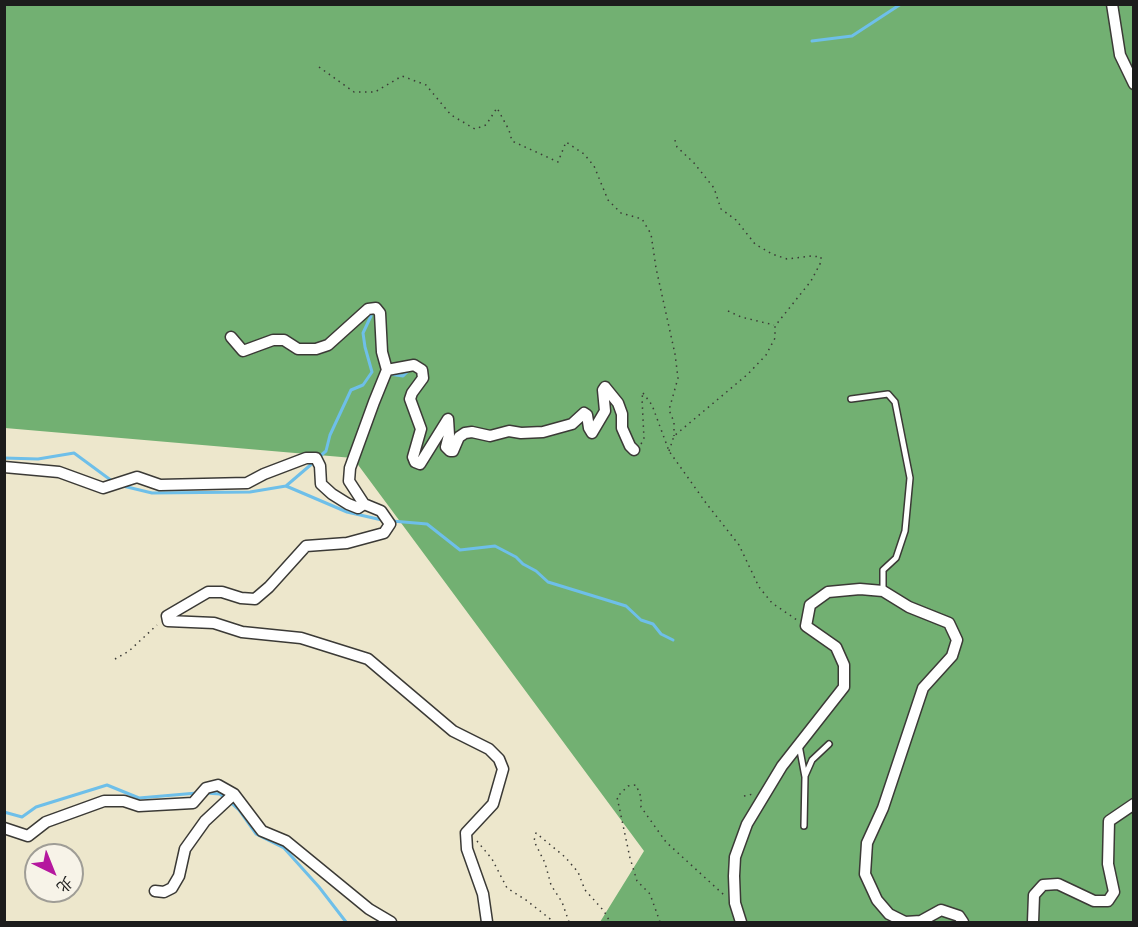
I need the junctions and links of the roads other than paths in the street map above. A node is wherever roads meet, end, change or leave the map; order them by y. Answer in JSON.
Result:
{"nodes":[{"id":1,"x":1112,"y":4,"type":"edge"},
{"id":2,"x":1134,"y":84,"type":"edge"},
{"id":3,"x":231,"y":337,"type":"dead end"},
{"id":4,"x":387,"y":370,"type":"junction"},
{"id":5,"x":851,"y":399,"type":"dead end"},
{"id":6,"x":634,"y":450,"type":"road end"},
{"id":7,"x":4,"y":467,"type":"edge"},
{"id":8,"x":364,"y":504,"type":"junction"},
{"id":9,"x":883,"y":591,"type":"junction"},
{"id":10,"x":799,"y":743,"type":"junction"},
{"id":11,"x":829,"y":744,"type":"dead end"},
{"id":12,"x":805,"y":777,"type":"junction"},
{"id":13,"x":234,"y":794,"type":"junction"},
{"id":14,"x":1134,"y":804,"type":"edge"},
{"id":15,"x":804,"y":826,"type":"dead end"},
{"id":16,"x":4,"y":828,"type":"edge"},
{"id":17,"x":155,"y":891,"type":"dead end"},
{"id":18,"x":391,"y":922,"type":"edge"},
{"id":19,"x":487,"y":922,"type":"edge"},
{"id":20,"x":741,"y":922,"type":"edge"},
{"id":21,"x":963,"y":922,"type":"edge"},
{"id":22,"x":1033,"y":922,"type":"edge"}],
"edges":[{"from":1,"to":2,"type":"street"},
{"from":3,"to":4,"type":"street"},
{"from":4,"to":6,"type":"street"},
{"from":4,"to":8,"type":"street"},
{"from":5,"to":9,"type":"lane"},
{"from":7,"to":8,"type":"street"},
{"from":8,"to":19,"type":"street"},
{"from":9,"to":10,"type":"street"},
{"from":9,"to":21,"type":"street"},
{"from":10,"to":12,"type":"lane"},
{"from":10,"to":20,"type":"street"},
{"from":11,"to":12,"type":"lane"},
{"from":12,"to":15,"type":"lane"},
{"from":13,"to":16,"type":"street"},
{"from":13,"to":17,"type":"street"},
{"from":13,"to":18,"type":"street"},
{"from":14,"to":22,"type":"street"}]}
